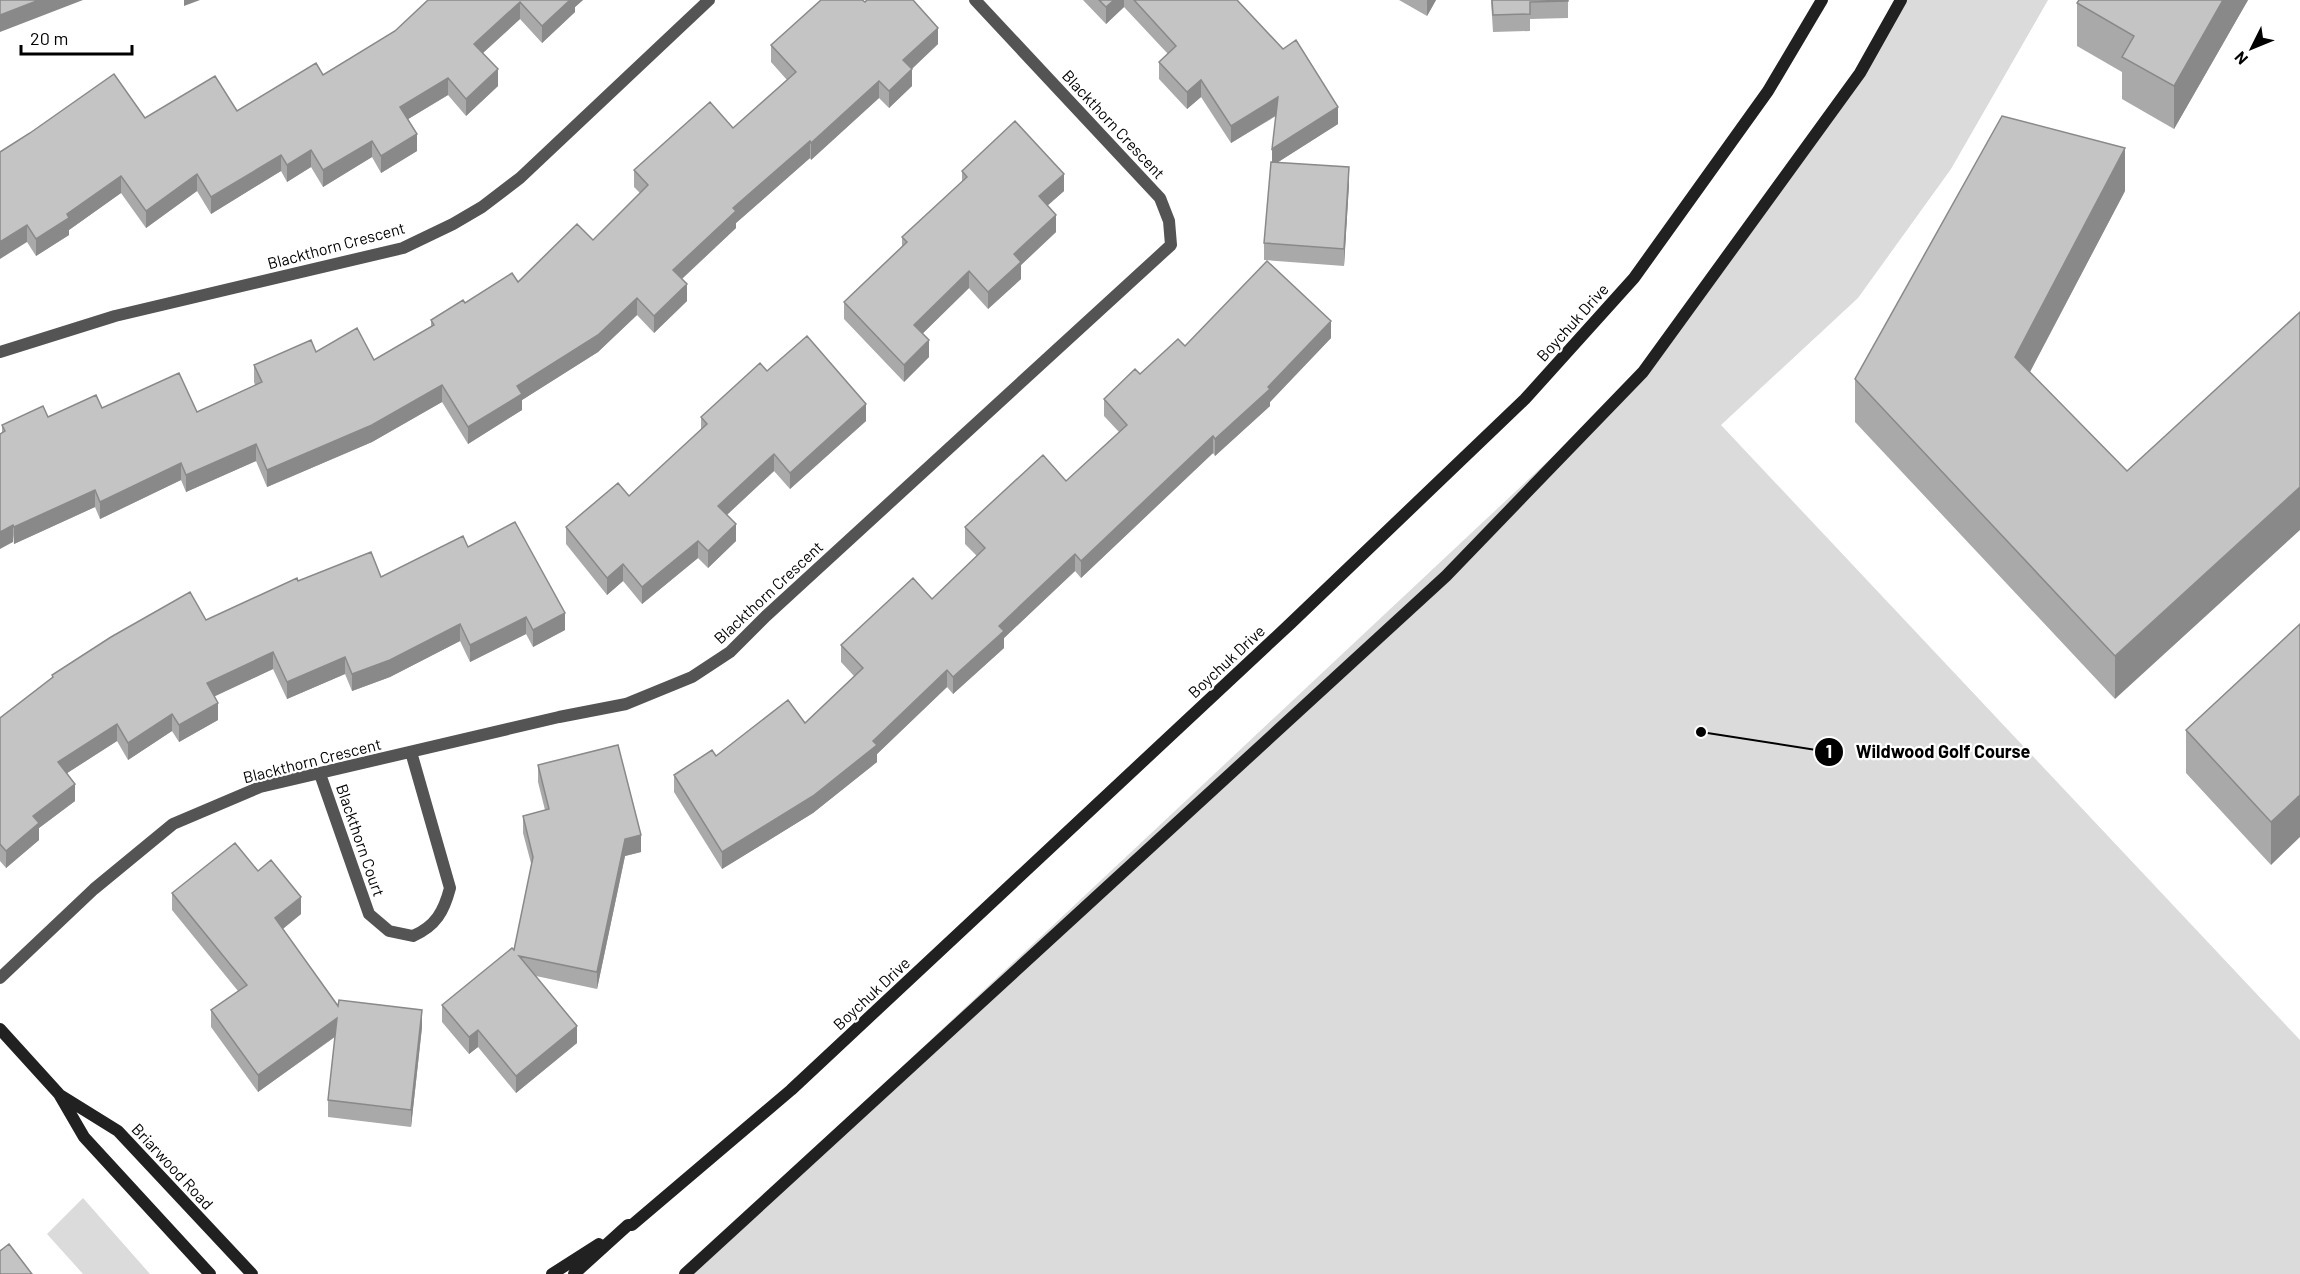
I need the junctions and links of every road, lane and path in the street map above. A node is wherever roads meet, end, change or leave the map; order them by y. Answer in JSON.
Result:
{"nodes":[{"id":1,"x":709,"y":0,"type":"edge"},
{"id":2,"x":975,"y":0,"type":"edge"},
{"id":3,"x":1822,"y":0,"type":"edge"},
{"id":4,"x":1901,"y":0,"type":"edge"},
{"id":5,"x":0,"y":352,"type":"edge"},
{"id":6,"x":411,"y":752,"type":"junction"},
{"id":7,"x":320,"y":774,"type":"junction"},
{"id":8,"x":0,"y":978,"type":"edge"},
{"id":9,"x":0,"y":1029,"type":"edge"},
{"id":10,"x":59,"y":1094,"type":"junction"},
{"id":11,"x":628,"y":1225,"type":"junction"},
{"id":12,"x":210,"y":1274,"type":"edge"},
{"id":13,"x":252,"y":1274,"type":"edge"},
{"id":14,"x":552,"y":1274,"type":"edge"},
{"id":15,"x":574,"y":1274,"type":"edge"},
{"id":16,"x":685,"y":1274,"type":"edge"}],
"edges":[{"from":1,"to":5,"type":"street","name":"Blackthorn Crescent"},
{"from":2,"to":6,"type":"street","name":"Blackthorn Crescent"},
{"from":3,"to":11,"type":"main road","name":"Boychuk Drive"},
{"from":4,"to":16,"type":"main road"},
{"from":6,"to":7,"type":"street","name":"Blackthorn Crescent"},
{"from":6,"to":7,"type":"street","name":"Blackthorn Court"},
{"from":7,"to":8,"type":"street","name":"Blackthorn Crescent"},
{"from":9,"to":10,"type":"main road","name":"Briarwood Road"},
{"from":10,"to":12,"type":"main road","name":"Briarwood Road"},
{"from":10,"to":13,"type":"main road","name":"Briarwood Road"},
{"from":11,"to":14,"type":"main road"},
{"from":11,"to":15,"type":"main road","name":"Boychuk Drive"}]}
